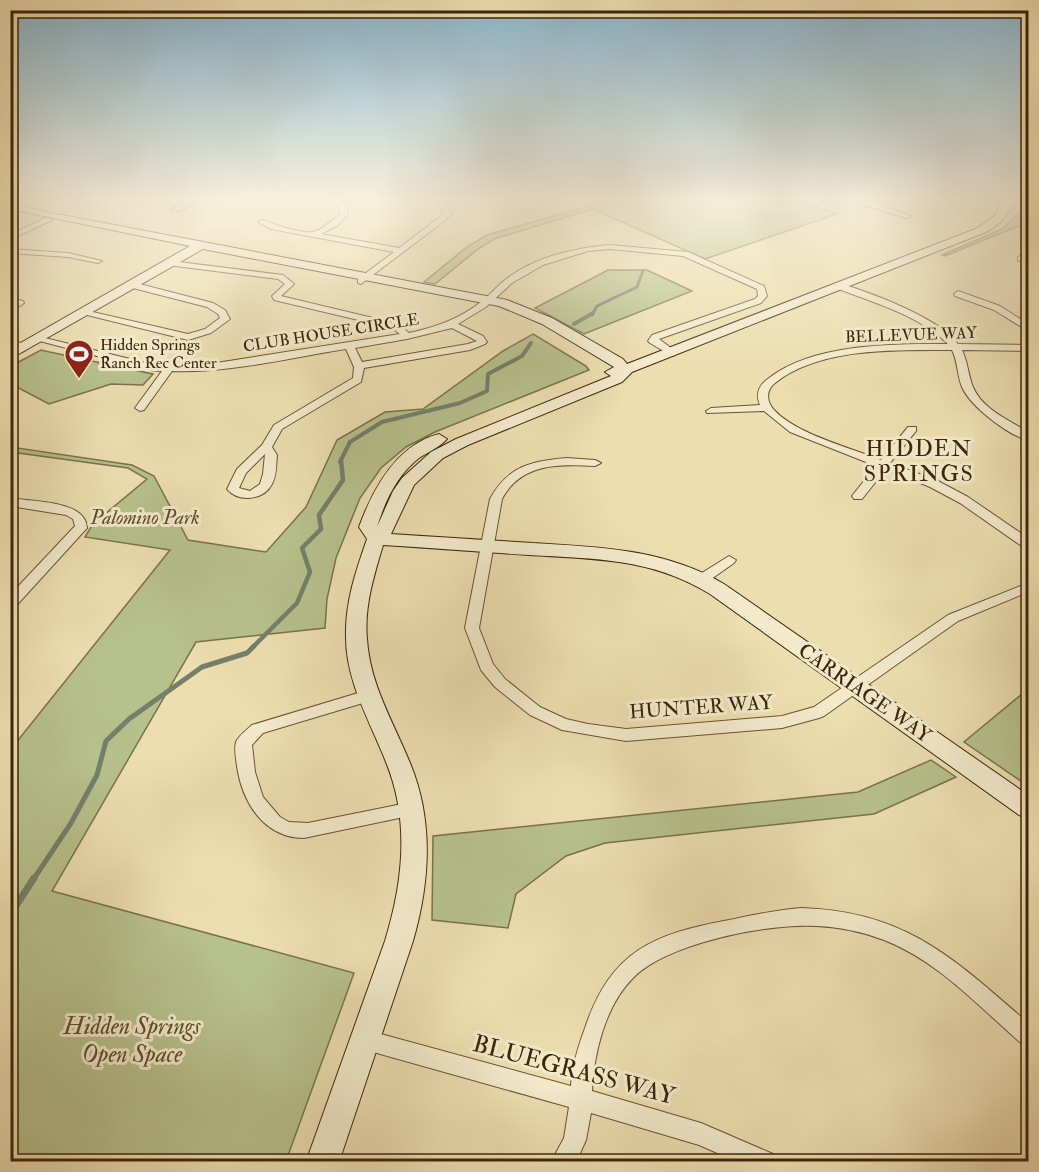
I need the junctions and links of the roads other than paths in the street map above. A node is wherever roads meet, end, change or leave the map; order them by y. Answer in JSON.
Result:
{"nodes":[{"id":1,"x":20,"y":252,"type":"edge"},
{"id":2,"x":190,"y":252,"type":"edge"},
{"id":3,"x":223,"y":252,"type":"edge"},
{"id":4,"x":399,"y":252,"type":"edge"},
{"id":5,"x":578,"y":252,"type":"edge"},
{"id":6,"x":670,"y":252,"type":"edge"},
{"id":7,"x":927,"y":252,"type":"edge"},
{"id":8,"x":98,"y":261,"type":"dead end"},
{"id":9,"x":171,"y":263,"type":"junction"},
{"id":10,"x":364,"y":278,"type":"junction"},
{"id":11,"x":132,"y":285,"type":"junction"},
{"id":12,"x":839,"y":286,"type":"junction"},
{"id":13,"x":958,"y":294,"type":"dead end"},
{"id":14,"x":486,"y":303,"type":"junction"},
{"id":15,"x":84,"y":313,"type":"junction"},
{"id":16,"x":453,"y":325,"type":"junction"},
{"id":17,"x":1029,"y":328,"type":"edge"},
{"id":18,"x":407,"y":336,"type":"junction"},
{"id":19,"x":31,"y":343,"type":"junction"},
{"id":20,"x":10,"y":344,"type":"edge"},
{"id":21,"x":349,"y":346,"type":"junction"},
{"id":22,"x":956,"y":348,"type":"junction"},
{"id":23,"x":1029,"y":348,"type":"edge"},
{"id":24,"x":672,"y":353,"type":"junction"},
{"id":25,"x":10,"y":355,"type":"edge"},
{"id":26,"x":359,"y":366,"type":"junction"},
{"id":27,"x":168,"y":369,"type":"junction"},
{"id":28,"x":625,"y":371,"type":"junction"},
{"id":29,"x":140,"y":408,"type":"dead end"},
{"id":30,"x":767,"y":408,"type":"junction"},
{"id":31,"x":711,"y":411,"type":"dead end"},
{"id":32,"x":912,"y":429,"type":"dead end"},
{"id":33,"x":1029,"y":437,"type":"edge"},
{"id":34,"x":266,"y":447,"type":"dead end"},
{"id":35,"x":595,"y":463,"type":"dead end"},
{"id":36,"x":885,"y":464,"type":"junction"},
{"id":37,"x":858,"y":496,"type":"dead end"},
{"id":38,"x":10,"y":502,"type":"edge"},
{"id":39,"x":376,"y":539,"type":"junction"},
{"id":40,"x":1029,"y":544,"type":"edge"},
{"id":41,"x":487,"y":546,"type":"junction"},
{"id":42,"x":729,"y":560,"type":"dead end"},
{"id":43,"x":702,"y":579,"type":"junction"},
{"id":44,"x":1029,"y":587,"type":"edge"},
{"id":45,"x":10,"y":603,"type":"edge"},
{"id":46,"x":857,"y":687,"type":"junction"},
{"id":47,"x":368,"y":696,"type":"junction"},
{"id":48,"x":1029,"y":808,"type":"edge"},
{"id":49,"x":412,"y":809,"type":"junction"},
{"id":50,"x":1029,"y":1036,"type":"edge"},
{"id":51,"x":366,"y":1040,"type":"junction"},
{"id":52,"x":582,"y":1099,"type":"junction"},
{"id":53,"x":322,"y":1161,"type":"edge"},
{"id":54,"x":562,"y":1161,"type":"edge"},
{"id":55,"x":765,"y":1161,"type":"edge"}],
"edges":[{"from":1,"to":8,"type":"street"},
{"from":2,"to":9,"type":"main road"},
{"from":3,"to":10,"type":"main road"},
{"from":4,"to":10,"type":"street"},
{"from":5,"to":14,"type":"street","name":"CLUB HOUSE CIRCLE"},
{"from":6,"to":24,"type":"street","name":"CLUB HOUSE CIRCLE"},
{"from":7,"to":12,"type":"main road"},
{"from":9,"to":11,"type":"main road"},
{"from":9,"to":18,"type":"street"},
{"from":10,"to":14,"type":"main road"},
{"from":11,"to":15,"type":"main road"},
{"from":11,"to":15,"type":"street"},
{"from":12,"to":22,"type":"street"},
{"from":12,"to":24,"type":"main road"},
{"from":13,"to":17,"type":"street"},
{"from":14,"to":16,"type":"street","name":"CLUB HOUSE CIRCLE"},
{"from":14,"to":28,"type":"main road"},
{"from":15,"to":19,"type":"main road"},
{"from":16,"to":18,"type":"street","name":"CLUB HOUSE CIRCLE"},
{"from":16,"to":26,"type":"street"},
{"from":18,"to":21,"type":"street","name":"CLUB HOUSE CIRCLE"},
{"from":19,"to":20,"type":"street","name":"CLUB HOUSE CIRCLE"},
{"from":19,"to":25,"type":"main road"},
{"from":19,"to":27,"type":"street","name":"CLUB HOUSE CIRCLE"},
{"from":21,"to":26,"type":"street"},
{"from":21,"to":27,"type":"street","name":"CLUB HOUSE CIRCLE"},
{"from":22,"to":23,"type":"street","name":"BELLEVUE WAY"},
{"from":22,"to":30,"type":"street","name":"BELLEVUE WAY"},
{"from":22,"to":33,"type":"street"},
{"from":24,"to":28,"type":"main road"},
{"from":26,"to":34,"type":"street"},
{"from":27,"to":29,"type":"street"},
{"from":28,"to":39,"type":"main road"},
{"from":28,"to":39,"type":"main road"},
{"from":30,"to":31,"type":"street"},
{"from":30,"to":36,"type":"street"},
{"from":32,"to":36,"type":"street"},
{"from":35,"to":41,"type":"street","name":"HUNTER WAY"},
{"from":36,"to":37,"type":"street"},
{"from":36,"to":40,"type":"street"},
{"from":38,"to":45,"type":"street"},
{"from":39,"to":41,"type":"main road","name":"CARRIAGE WAY"},
{"from":39,"to":47,"type":"main road"},
{"from":41,"to":43,"type":"main road","name":"CARRIAGE WAY"},
{"from":41,"to":46,"type":"street","name":"HUNTER WAY"},
{"from":42,"to":43,"type":"street"},
{"from":43,"to":46,"type":"main road","name":"CARRIAGE WAY"},
{"from":44,"to":46,"type":"street","name":"HUNTER WAY"},
{"from":46,"to":48,"type":"main road","name":"CARRIAGE WAY"},
{"from":47,"to":49,"type":"main road"},
{"from":47,"to":49,"type":"street"},
{"from":49,"to":51,"type":"main road"},
{"from":50,"to":52,"type":"street"},
{"from":51,"to":52,"type":"street","name":"BLUEGRASS WAY"},
{"from":51,"to":53,"type":"main road"},
{"from":52,"to":54,"type":"street"},
{"from":52,"to":55,"type":"street","name":"BLUEGRASS WAY"}]}
